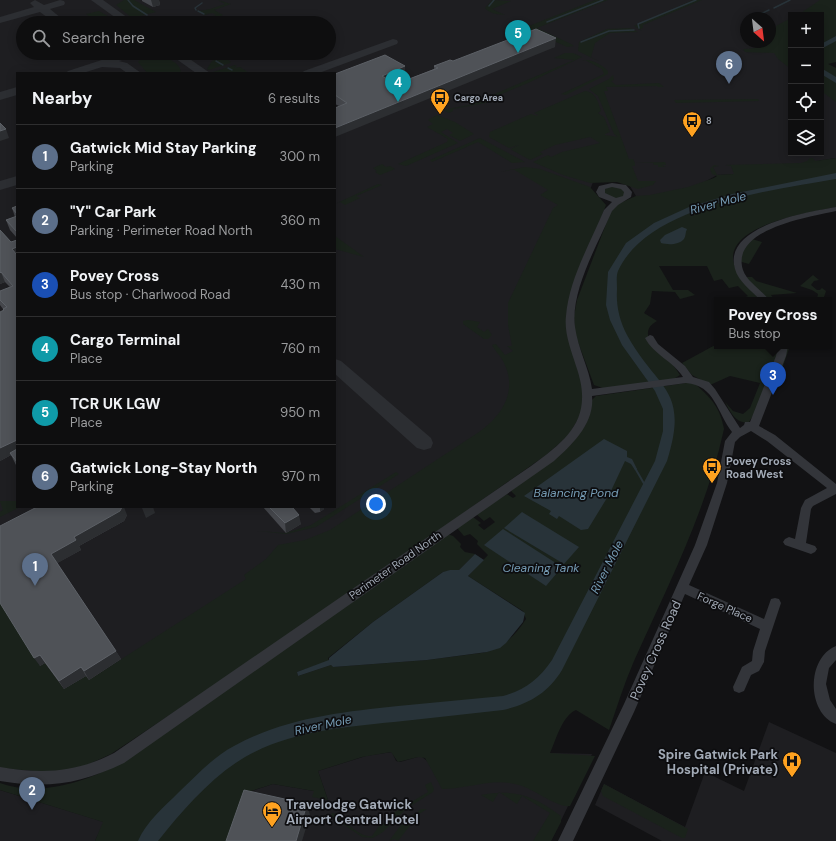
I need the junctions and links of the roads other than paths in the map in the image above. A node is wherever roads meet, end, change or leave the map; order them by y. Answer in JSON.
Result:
{"nodes":[{"id":1,"x":602,"y":196,"type":"junction"},
{"id":2,"x":624,"y":199,"type":"junction"},
{"id":3,"x":836,"y":209,"type":"edge"},
{"id":4,"x":608,"y":210,"type":"junction"},
{"id":5,"x":762,"y":297,"type":"edge"},
{"id":6,"x":650,"y":338,"type":"dead end"},
{"id":7,"x":782,"y":349,"type":"edge"},
{"id":8,"x":690,"y":380,"type":"junction"},
{"id":9,"x":588,"y":393,"type":"junction"},
{"id":10,"x":752,"y":424,"type":"junction"},
{"id":11,"x":736,"y":430,"type":"junction"},
{"id":12,"x":835,"y":489,"type":"edge"},
{"id":13,"x":800,"y":545,"type":"dead end"},
{"id":14,"x":683,"y":588,"type":"junction"},
{"id":15,"x":775,"y":603,"type":"dead end"},
{"id":16,"x":768,"y":627,"type":"junction"},
{"id":17,"x":836,"y":652,"type":"edge"},
{"id":18,"x":739,"y":687,"type":"dead end"},
{"id":19,"x":836,"y":718,"type":"edge"},
{"id":20,"x":0,"y":774,"type":"edge"},
{"id":21,"x":565,"y":841,"type":"edge"}],
"edges":[{"from":1,"to":2,"type":"street"},
{"from":1,"to":2,"type":"street"},
{"from":1,"to":4,"type":"street"},
{"from":2,"to":4,"type":"street"},
{"from":3,"to":5,"type":"street"},
{"from":4,"to":9,"type":"street","name":"Perimeter Road North"},
{"from":6,"to":8,"type":"street"},
{"from":7,"to":10,"type":"street"},
{"from":8,"to":9,"type":"street"},
{"from":8,"to":11,"type":"street"},
{"from":9,"to":20,"type":"street","name":"Perimeter Road North"},
{"from":10,"to":11,"type":"street"},
{"from":10,"to":12,"type":"street"},
{"from":11,"to":14,"type":"street","name":"Povey Cross Road"},
{"from":12,"to":13,"type":"street"},
{"from":14,"to":16,"type":"street","name":"Forge Place"},
{"from":14,"to":21,"type":"street","name":"Povey Cross Road"},
{"from":15,"to":16,"type":"street"},
{"from":16,"to":18,"type":"street"},
{"from":17,"to":19,"type":"street"}]}
